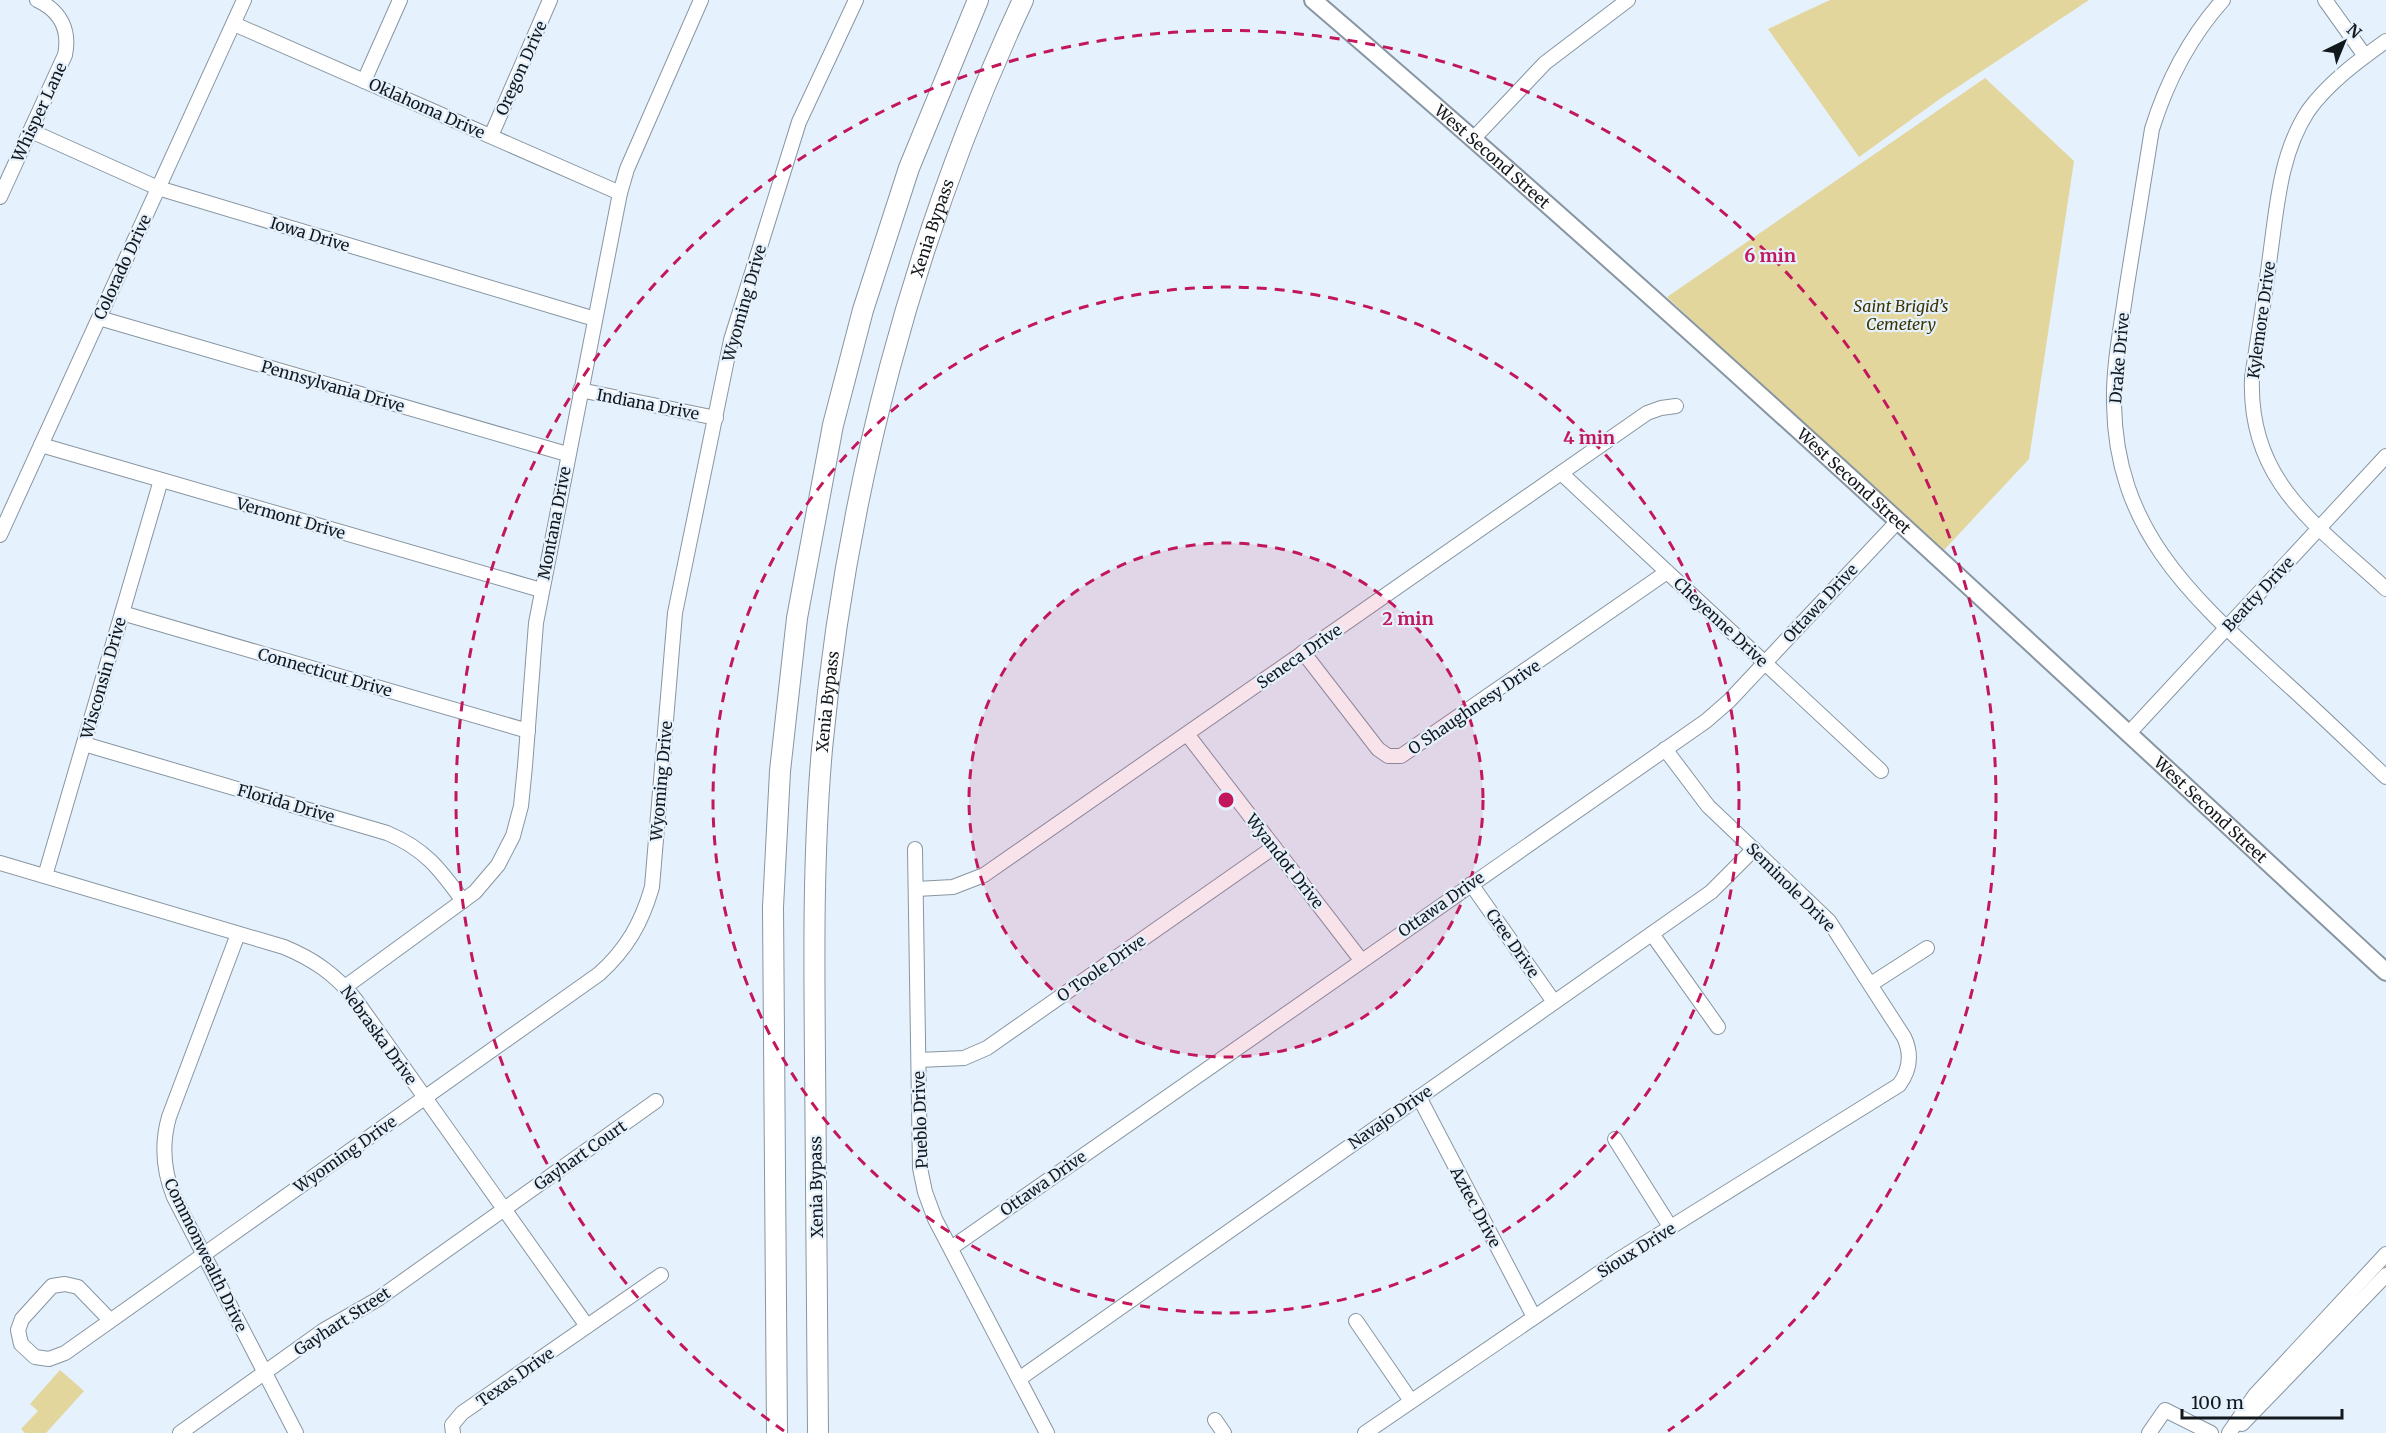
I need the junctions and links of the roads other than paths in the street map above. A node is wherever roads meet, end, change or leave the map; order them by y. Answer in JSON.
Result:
{"nodes":[{"id":1,"x":37,"y":0,"type":"edge"},
{"id":2,"x":244,"y":0,"type":"edge"},
{"id":3,"x":400,"y":0,"type":"edge"},
{"id":4,"x":550,"y":0,"type":"edge"},
{"id":5,"x":701,"y":0,"type":"edge"},
{"id":6,"x":856,"y":0,"type":"edge"},
{"id":7,"x":978,"y":0,"type":"edge"},
{"id":8,"x":1023,"y":0,"type":"edge"},
{"id":9,"x":1313,"y":0,"type":"edge"},
{"id":10,"x":1628,"y":0,"type":"edge"},
{"id":11,"x":2223,"y":0,"type":"edge"},
{"id":12,"x":2325,"y":0,"type":"edge"},
{"id":13,"x":234,"y":24,"type":"junction"},
{"id":14,"x":2386,"y":41,"type":"edge"},
{"id":15,"x":2365,"y":56,"type":"junction"},
{"id":16,"x":364,"y":81,"type":"junction"},
{"id":17,"x":31,"y":131,"type":"junction"},
{"id":18,"x":491,"y":136,"type":"junction"},
{"id":19,"x":1474,"y":138,"type":"junction"},
{"id":20,"x":158,"y":188,"type":"junction"},
{"id":21,"x":620,"y":193,"type":"junction"},
{"id":22,"x":0,"y":197,"type":"edge"},
{"id":23,"x":99,"y":318,"type":"junction"},
{"id":24,"x":595,"y":319,"type":"junction"},
{"id":25,"x":580,"y":390,"type":"junction"},
{"id":26,"x":1676,"y":406,"type":"dead end"},
{"id":27,"x":716,"y":417,"type":"junction"},
{"id":28,"x":41,"y":445,"type":"junction"},
{"id":29,"x":567,"y":454,"type":"junction"},
{"id":30,"x":2386,"y":456,"type":"edge"},
{"id":31,"x":1561,"y":473,"type":"junction"},
{"id":32,"x":161,"y":480,"type":"junction"},
{"id":33,"x":1898,"y":521,"type":"junction"},
{"id":34,"x":1,"y":527,"type":"edge"},
{"id":35,"x":2320,"y":528,"type":"junction"},
{"id":36,"x":1667,"y":572,"type":"junction"},
{"id":37,"x":2386,"y":589,"type":"edge"},
{"id":38,"x":541,"y":590,"type":"junction"},
{"id":39,"x":122,"y":613,"type":"junction"},
{"id":40,"x":2226,"y":628,"type":"junction"},
{"id":41,"x":1303,"y":652,"type":"junction"},
{"id":42,"x":1764,"y":663,"type":"junction"},
{"id":43,"x":528,"y":731,"type":"junction"},
{"id":44,"x":2130,"y":732,"type":"junction"},
{"id":45,"x":1187,"y":734,"type":"junction"},
{"id":46,"x":84,"y":744,"type":"junction"},
{"id":47,"x":1665,"y":749,"type":"junction"},
{"id":48,"x":1881,"y":771,"type":"dead end"},
{"id":49,"x":2386,"y":777,"type":"edge"},
{"id":50,"x":1274,"y":847,"type":"junction"},
{"id":51,"x":915,"y":849,"type":"dead end"},
{"id":52,"x":1754,"y":849,"type":"junction"},
{"id":53,"x":0,"y":863,"type":"edge"},
{"id":54,"x":45,"y":876,"type":"junction"},
{"id":55,"x":1471,"y":884,"type":"junction"},
{"id":56,"x":916,"y":890,"type":"junction"},
{"id":57,"x":463,"y":902,"type":"junction"},
{"id":58,"x":238,"y":934,"type":"junction"},
{"id":59,"x":1652,"y":934,"type":"junction"},
{"id":60,"x":1927,"y":948,"type":"dead end"},
{"id":61,"x":1361,"y":960,"type":"junction"},
{"id":62,"x":2386,"y":972,"type":"edge"},
{"id":63,"x":1872,"y":984,"type":"junction"},
{"id":64,"x":345,"y":987,"type":"junction"},
{"id":65,"x":1554,"y":1002,"type":"junction"},
{"id":66,"x":1718,"y":1028,"type":"dead end"},
{"id":67,"x":919,"y":1060,"type":"junction"},
{"id":68,"x":1908,"y":1070,"type":"joint"},
{"id":69,"x":1419,"y":1097,"type":"junction"},
{"id":70,"x":425,"y":1098,"type":"junction"},
{"id":71,"x":656,"y":1101,"type":"dead end"},
{"id":72,"x":1615,"y":1139,"type":"dead end"},
{"id":73,"x":503,"y":1210,"type":"junction"},
{"id":74,"x":1671,"y":1227,"type":"junction"},
{"id":75,"x":951,"y":1248,"type":"junction"},
{"id":76,"x":204,"y":1254,"type":"junction"},
{"id":77,"x":2386,"y":1254,"type":"edge"},
{"id":78,"x":661,"y":1275,"type":"dead end"},
{"id":79,"x":2386,"y":1275,"type":"edge"},
{"id":80,"x":1534,"y":1317,"type":"junction"},
{"id":81,"x":109,"y":1319,"type":"junction"},
{"id":82,"x":1356,"y":1321,"type":"dead end"},
{"id":83,"x":587,"y":1326,"type":"junction"},
{"id":84,"x":265,"y":1372,"type":"junction"},
{"id":85,"x":1019,"y":1379,"type":"junction"},
{"id":86,"x":1411,"y":1401,"type":"junction"},
{"id":87,"x":1215,"y":1420,"type":"dead end"},
{"id":88,"x":180,"y":1433,"type":"edge"},
{"id":89,"x":296,"y":1433,"type":"edge"},
{"id":90,"x":453,"y":1433,"type":"edge"},
{"id":91,"x":777,"y":1433,"type":"edge"},
{"id":92,"x":820,"y":1433,"type":"edge"},
{"id":93,"x":1047,"y":1433,"type":"edge"},
{"id":94,"x":1224,"y":1433,"type":"edge"},
{"id":95,"x":1365,"y":1433,"type":"edge"},
{"id":96,"x":2149,"y":1433,"type":"edge"},
{"id":97,"x":2211,"y":1433,"type":"edge"},
{"id":98,"x":2230,"y":1433,"type":"edge"}],
"edges":[{"from":1,"to":17,"type":"street","name":"Whisper Lane"},
{"from":2,"to":13,"type":"street","name":"Colorado Drive"},
{"from":3,"to":16,"type":"street"},
{"from":4,"to":18,"type":"street","name":"Oregon Drive"},
{"from":5,"to":21,"type":"street","name":"Montana Drive"},
{"from":6,"to":27,"type":"street","name":"Wyoming Drive"},
{"from":7,"to":91,"type":"highway"},
{"from":8,"to":92,"type":"highway","name":"Xenia Bypass"},
{"from":9,"to":19,"type":"main road","name":"West Second Street"},
{"from":10,"to":19,"type":"street"},
{"from":11,"to":40,"type":"street","name":"Drake Drive"},
{"from":12,"to":15,"type":"street"},
{"from":13,"to":16,"type":"street","name":"Oklahoma Drive"},
{"from":13,"to":20,"type":"street","name":"Colorado Drive"},
{"from":14,"to":15,"type":"street","name":"Kylemore Drive"},
{"from":15,"to":35,"type":"street","name":"Kylemore Drive"},
{"from":16,"to":18,"type":"street","name":"Oklahoma Drive"},
{"from":17,"to":20,"type":"street","name":"Iowa Drive"},
{"from":17,"to":22,"type":"street","name":"Whisper Lane"},
{"from":18,"to":21,"type":"street","name":"Oklahoma Drive"},
{"from":19,"to":33,"type":"main road","name":"West Second Street"},
{"from":20,"to":23,"type":"street","name":"Colorado Drive"},
{"from":20,"to":24,"type":"street","name":"Iowa Drive"},
{"from":21,"to":24,"type":"street","name":"Montana Drive"},
{"from":23,"to":28,"type":"street","name":"Colorado Drive"},
{"from":23,"to":29,"type":"street","name":"Pennsylvania Drive"},
{"from":24,"to":25,"type":"street","name":"Montana Drive"},
{"from":25,"to":27,"type":"street","name":"Indiana Drive"},
{"from":25,"to":29,"type":"street","name":"Montana Drive"},
{"from":26,"to":31,"type":"street","name":"Seneca Drive"},
{"from":27,"to":70,"type":"street","name":"Wyoming Drive"},
{"from":28,"to":32,"type":"street","name":"Vermont Drive"},
{"from":28,"to":34,"type":"street","name":"Colorado Drive"},
{"from":29,"to":38,"type":"street","name":"Montana Drive"},
{"from":30,"to":35,"type":"street","name":"Beatty Drive"},
{"from":31,"to":36,"type":"street","name":"Cheyenne Drive"},
{"from":31,"to":41,"type":"street","name":"Seneca Drive"},
{"from":32,"to":38,"type":"street","name":"Vermont Drive"},
{"from":32,"to":39,"type":"street","name":"Wisconsin Drive"},
{"from":33,"to":42,"type":"street","name":"Ottawa Drive"},
{"from":33,"to":44,"type":"main road","name":"West Second Street"},
{"from":35,"to":37,"type":"street","name":"Kylemore Drive"},
{"from":35,"to":40,"type":"street","name":"Beatty Drive"},
{"from":36,"to":41,"type":"street","name":"O Shaughnesy Drive"},
{"from":36,"to":42,"type":"street","name":"Cheyenne Drive"},
{"from":38,"to":43,"type":"street","name":"Montana Drive"},
{"from":39,"to":43,"type":"street","name":"Connecticut Drive"},
{"from":39,"to":46,"type":"street","name":"Wisconsin Drive"},
{"from":40,"to":44,"type":"street","name":"Beatty Drive"},
{"from":40,"to":49,"type":"street","name":"Drake Drive"},
{"from":41,"to":45,"type":"street","name":"Seneca Drive"},
{"from":42,"to":47,"type":"street","name":"Ottawa Drive"},
{"from":42,"to":48,"type":"street","name":"Cheyenne Drive"},
{"from":43,"to":57,"type":"street","name":"Montana Drive"},
{"from":44,"to":62,"type":"main road","name":"West Second Street"},
{"from":45,"to":50,"type":"street","name":"Wyandot Drive"},
{"from":45,"to":56,"type":"street","name":"Seneca Drive"},
{"from":46,"to":54,"type":"street","name":"Wisconsin Drive"},
{"from":46,"to":57,"type":"street","name":"Florida Drive"},
{"from":47,"to":52,"type":"street","name":"Seminole Drive"},
{"from":47,"to":55,"type":"street","name":"Ottawa Drive"},
{"from":50,"to":61,"type":"street","name":"Wyandot Drive"},
{"from":50,"to":67,"type":"street","name":"O Toole Drive"},
{"from":51,"to":56,"type":"street","name":"Pueblo Drive"},
{"from":52,"to":59,"type":"street","name":"Navajo Drive"},
{"from":52,"to":63,"type":"street","name":"Seminole Drive"},
{"from":53,"to":54,"type":"street","name":"Nebraska Drive"},
{"from":54,"to":58,"type":"street","name":"Nebraska Drive"},
{"from":55,"to":61,"type":"street","name":"Ottawa Drive"},
{"from":55,"to":65,"type":"street","name":"Cree Drive"},
{"from":56,"to":67,"type":"street","name":"Pueblo Drive"},
{"from":57,"to":64,"type":"street","name":"Montana Drive"},
{"from":58,"to":64,"type":"street","name":"Nebraska Drive"},
{"from":58,"to":76,"type":"street","name":"Commonwealth Drive"},
{"from":59,"to":65,"type":"street","name":"Navajo Drive"},
{"from":59,"to":66,"type":"street"},
{"from":60,"to":63,"type":"street"},
{"from":61,"to":75,"type":"street","name":"Ottawa Drive"},
{"from":63,"to":68,"type":"street","name":"Seminole Drive"},
{"from":64,"to":70,"type":"street","name":"Nebraska Drive"},
{"from":65,"to":69,"type":"street","name":"Navajo Drive"},
{"from":67,"to":75,"type":"street","name":"Pueblo Drive"},
{"from":68,"to":74,"type":"street","name":"Sioux Drive"},
{"from":69,"to":80,"type":"street","name":"Aztec Drive"},
{"from":69,"to":85,"type":"street","name":"Navajo Drive"},
{"from":70,"to":73,"type":"street","name":"Nebraska Drive"},
{"from":70,"to":76,"type":"street","name":"Wyoming Drive"},
{"from":71,"to":73,"type":"street","name":"Gayhart Court"},
{"from":72,"to":74,"type":"street"},
{"from":73,"to":83,"type":"street","name":"Nebraska Drive"},
{"from":73,"to":84,"type":"street","name":"Gayhart Street"},
{"from":74,"to":80,"type":"street","name":"Sioux Drive"},
{"from":75,"to":85,"type":"street","name":"Pueblo Drive"},
{"from":76,"to":81,"type":"street","name":"Wyoming Drive"},
{"from":76,"to":84,"type":"street","name":"Commonwealth Drive"},
{"from":77,"to":98,"type":"street"},
{"from":78,"to":83,"type":"street","name":"Texas Drive"},
{"from":79,"to":98,"type":"street"},
{"from":80,"to":86,"type":"street","name":"Sioux Drive"},
{"from":81,"to":81,"type":"street","name":"Wyoming Drive"},
{"from":82,"to":86,"type":"street"},
{"from":83,"to":90,"type":"street","name":"Texas Drive"},
{"from":84,"to":88,"type":"street","name":"Gayhart Street"},
{"from":84,"to":89,"type":"street","name":"Commonwealth Drive"},
{"from":85,"to":93,"type":"street","name":"Pueblo Drive"},
{"from":86,"to":95,"type":"street","name":"Sioux Drive"},
{"from":87,"to":94,"type":"street"},
{"from":96,"to":97,"type":"street"}]}
